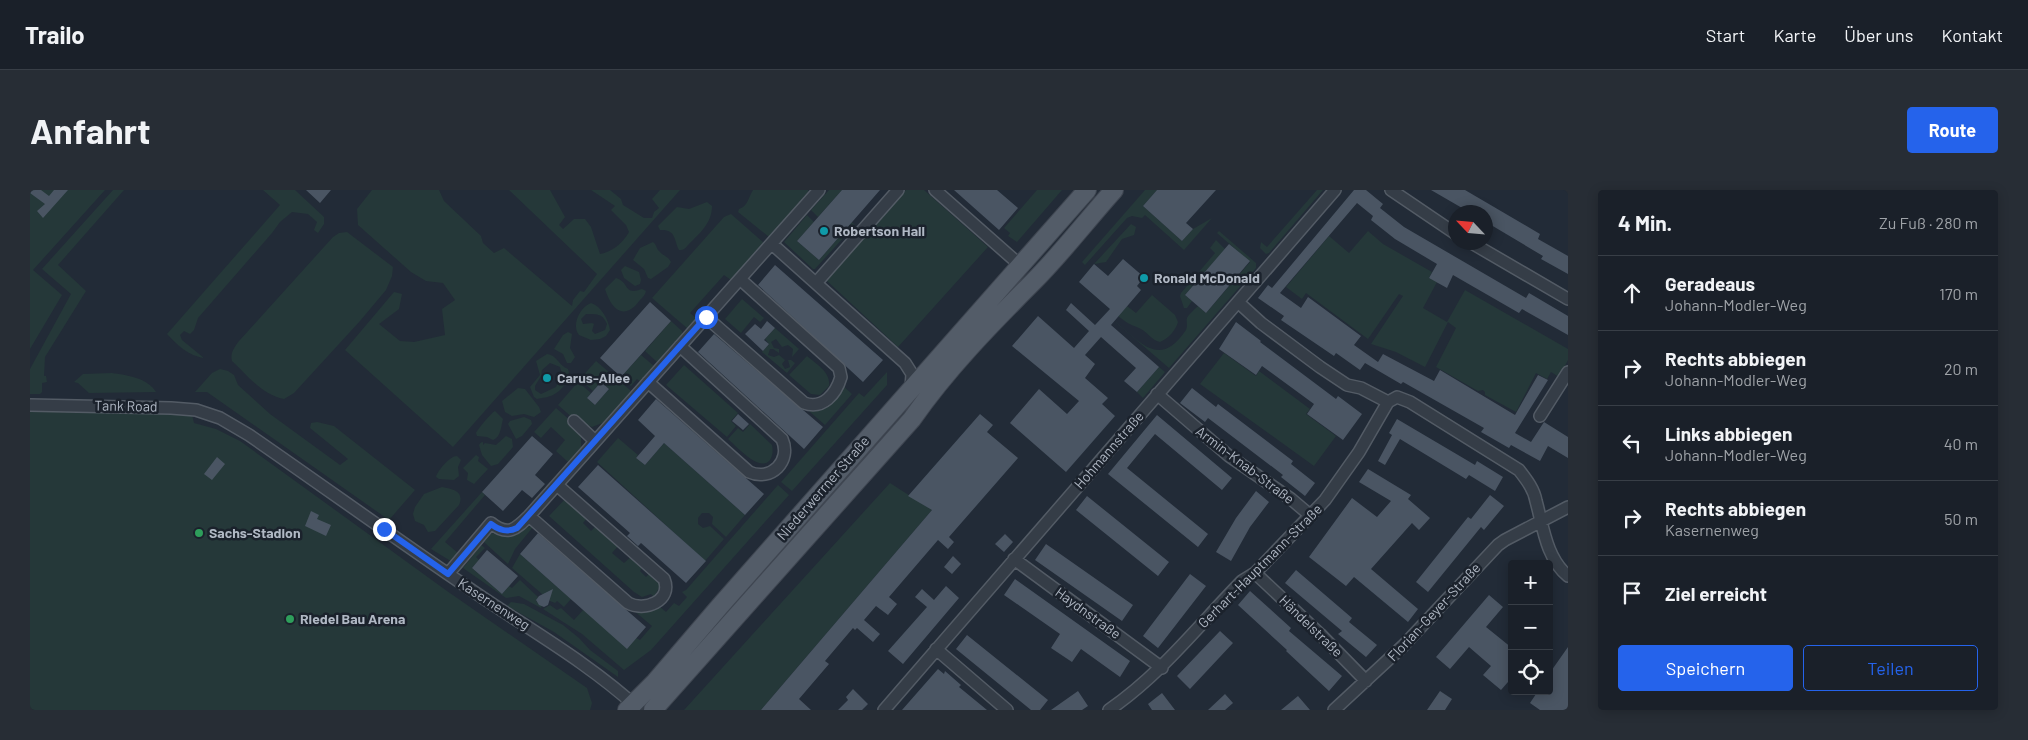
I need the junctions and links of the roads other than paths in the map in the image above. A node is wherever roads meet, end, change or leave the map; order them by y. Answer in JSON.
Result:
{"nodes":[{"id":1,"x":819,"y":190,"type":"edge"},
{"id":2,"x":898,"y":190,"type":"edge"},
{"id":3,"x":935,"y":190,"type":"edge"},
{"id":4,"x":1087,"y":190,"type":"edge"},
{"id":5,"x":1114,"y":190,"type":"edge"},
{"id":6,"x":1335,"y":190,"type":"edge"},
{"id":7,"x":1391,"y":190,"type":"edge"},
{"id":8,"x":1448,"y":229,"type":"edge"},
{"id":9,"x":772,"y":244,"type":"junction"},
{"id":10,"x":1484,"y":250,"type":"edge"},
{"id":11,"x":1020,"y":265,"type":"junction"},
{"id":12,"x":740,"y":279,"type":"junction"},
{"id":13,"x":816,"y":283,"type":"junction"},
{"id":14,"x":1016,"y":297,"type":"junction"},
{"id":15,"x":1568,"y":299,"type":"edge"},
{"id":16,"x":1238,"y":302,"type":"junction"},
{"id":17,"x":706,"y":317,"type":"junction"},
{"id":18,"x":680,"y":346,"type":"junction"},
{"id":19,"x":1568,"y":372,"type":"edge"},
{"id":20,"x":648,"y":382,"type":"junction"},
{"id":21,"x":911,"y":388,"type":"junction"},
{"id":22,"x":1157,"y":394,"type":"junction"},
{"id":23,"x":1388,"y":402,"type":"junction"},
{"id":24,"x":30,"y":405,"type":"edge"},
{"id":25,"x":1540,"y":416,"type":"dead end"},
{"id":26,"x":220,"y":418,"type":"joint"},
{"id":27,"x":574,"y":421,"type":"dead end"},
{"id":28,"x":595,"y":441,"type":"junction"},
{"id":29,"x":557,"y":486,"type":"junction"},
{"id":30,"x":1568,"y":507,"type":"edge"},
{"id":31,"x":529,"y":516,"type":"junction"},
{"id":32,"x":1311,"y":516,"type":"junction"},
{"id":33,"x":1540,"y":522,"type":"junction"},
{"id":34,"x":1014,"y":559,"type":"junction"},
{"id":35,"x":1255,"y":572,"type":"junction"},
{"id":36,"x":448,"y":574,"type":"junction"},
{"id":37,"x":1568,"y":576,"type":"edge"},
{"id":38,"x":936,"y":650,"type":"junction"},
{"id":39,"x":1162,"y":668,"type":"junction"},
{"id":40,"x":1366,"y":682,"type":"junction"},
{"id":41,"x":633,"y":708,"type":"edge"},
{"id":42,"x":653,"y":710,"type":"edge"},
{"id":43,"x":884,"y":710,"type":"edge"},
{"id":44,"x":1007,"y":710,"type":"edge"},
{"id":45,"x":1109,"y":710,"type":"edge"},
{"id":46,"x":1334,"y":710,"type":"edge"}],
"edges":[{"from":1,"to":9,"type":"street"},
{"from":2,"to":13,"type":"street"},
{"from":3,"to":11,"type":"street"},
{"from":4,"to":11,"type":"main road","name":"Niederwerrner Straße"},
{"from":5,"to":14,"type":"main road","name":"Niederwerrner Straße"},
{"from":6,"to":16,"type":"street","name":"Hohmannstraße"},
{"from":7,"to":8,"type":"street"},
{"from":9,"to":12,"type":"street"},
{"from":9,"to":13,"type":"street"},
{"from":10,"to":15,"type":"street"},
{"from":11,"to":14,"type":"main road","name":"Niederwerrner Straße"},
{"from":11,"to":21,"type":"main road","name":"Niederwerrner Straße"},
{"from":12,"to":17,"type":"street"},
{"from":12,"to":17,"type":"street"},
{"from":13,"to":21,"type":"street"},
{"from":14,"to":42,"type":"main road","name":"Niederwerrner Straße"},
{"from":16,"to":22,"type":"street","name":"Hohmannstraße"},
{"from":16,"to":23,"type":"street"},
{"from":17,"to":18,"type":"street"},
{"from":18,"to":20,"type":"street"},
{"from":18,"to":20,"type":"street"},
{"from":19,"to":25,"type":"street"},
{"from":20,"to":28,"type":"street"},
{"from":21,"to":41,"type":"main road","name":"Niederwerrner Straße"},
{"from":22,"to":32,"type":"street","name":"Armin-Knab-Straße"},
{"from":22,"to":34,"type":"street","name":"Hohmannstraße"},
{"from":23,"to":32,"type":"street","name":"Gerhart-Hauptmann-Straße"},
{"from":23,"to":33,"type":"street"},
{"from":24,"to":26,"type":"street","name":"Tank Road"},
{"from":26,"to":36,"type":"street","name":"Kasernenweg"},
{"from":27,"to":28,"type":"street"},
{"from":28,"to":29,"type":"street"},
{"from":29,"to":31,"type":"street"},
{"from":29,"to":31,"type":"street"},
{"from":30,"to":33,"type":"street","name":"Florian-Geyer-Straße"},
{"from":31,"to":36,"type":"street"},
{"from":32,"to":35,"type":"street","name":"Gerhart-Hauptmann-Straße"},
{"from":33,"to":37,"type":"street"},
{"from":33,"to":40,"type":"street","name":"Florian-Geyer-Straße"},
{"from":34,"to":38,"type":"street","name":"Hohmannstraße"},
{"from":34,"to":39,"type":"street","name":"Haydnstraße"},
{"from":35,"to":39,"type":"street","name":"Gerhart-Hauptmann-Straße"},
{"from":35,"to":40,"type":"street","name":"Händelstraße"},
{"from":36,"to":41,"type":"street","name":"Kasernenweg"},
{"from":38,"to":43,"type":"street","name":"Hohmannstraße"},
{"from":38,"to":44,"type":"street"},
{"from":39,"to":45,"type":"street","name":"Gerhart-Hauptmann-Straße"},
{"from":40,"to":46,"type":"street","name":"Florian-Geyer-Straße"}]}
